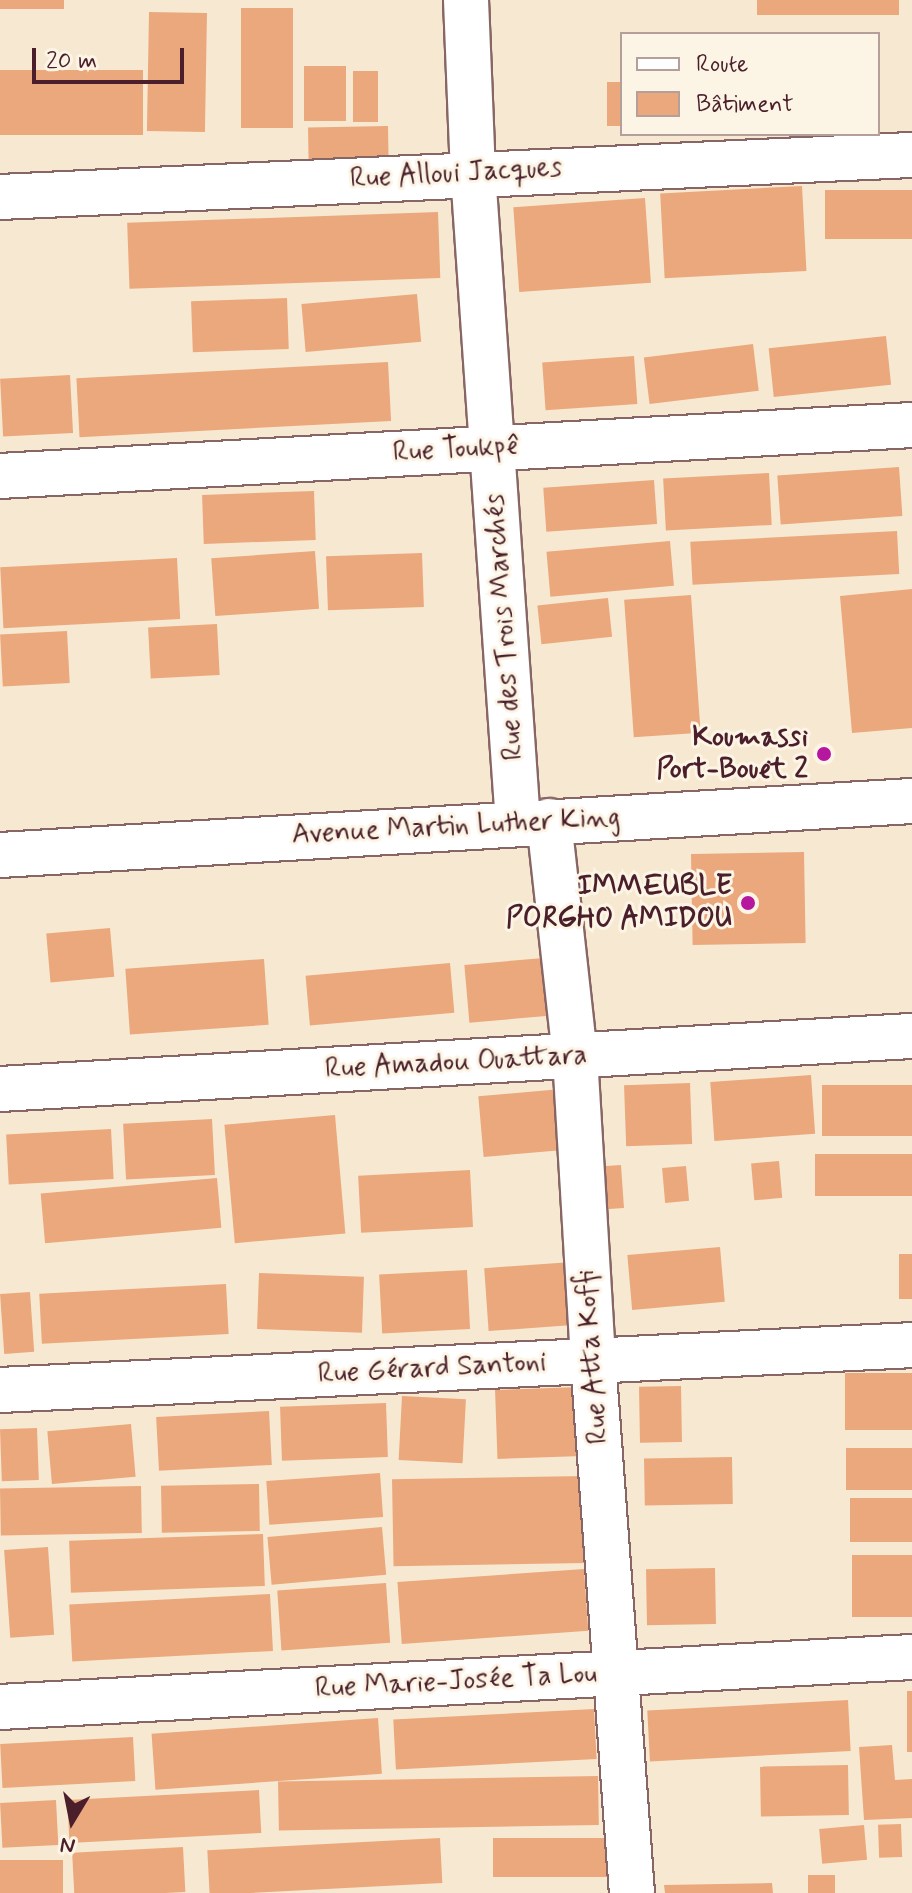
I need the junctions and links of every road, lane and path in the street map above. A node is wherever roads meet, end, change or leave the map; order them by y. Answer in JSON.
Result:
{"nodes":[{"id":1,"x":466,"y":0,"type":"edge"},
{"id":2,"x":912,"y":155,"type":"edge"},
{"id":3,"x":473,"y":173,"type":"junction"},
{"id":4,"x":0,"y":197,"type":"edge"},
{"id":5,"x":912,"y":425,"type":"edge"},
{"id":6,"x":494,"y":447,"type":"junction"},
{"id":7,"x":0,"y":476,"type":"edge"},
{"id":8,"x":912,"y":801,"type":"edge"},
{"id":9,"x":533,"y":822,"type":"junction"},
{"id":10,"x":0,"y":855,"type":"edge"},
{"id":11,"x":912,"y":1036,"type":"edge"},
{"id":12,"x":575,"y":1056,"type":"junction"},
{"id":13,"x":0,"y":1089,"type":"edge"},
{"id":14,"x":912,"y":1345,"type":"edge"},
{"id":15,"x":593,"y":1360,"type":"junction"},
{"id":16,"x":0,"y":1390,"type":"edge"},
{"id":17,"x":912,"y":1657,"type":"edge"},
{"id":18,"x":617,"y":1673,"type":"junction"},
{"id":19,"x":0,"y":1707,"type":"edge"},
{"id":20,"x":632,"y":1893,"type":"edge"}],
"edges":[{"from":1,"to":3,"type":"street","name":"Rue des Trois Marchés"},
{"from":2,"to":3,"type":"street","name":"Rue Alloui Jacques"},
{"from":3,"to":4,"type":"street","name":"Rue Alloui Jacques"},
{"from":3,"to":6,"type":"street","name":"Rue des Trois Marchés"},
{"from":5,"to":6,"type":"street","name":"Rue Toukpê"},
{"from":6,"to":7,"type":"street","name":"Rue Toukpê"},
{"from":6,"to":9,"type":"street","name":"Rue des Trois Marchés"},
{"from":8,"to":9,"type":"street","name":"Avenue Martin Luther King"},
{"from":9,"to":10,"type":"street","name":"Avenue Martin Luther King"},
{"from":9,"to":12,"type":"street","name":"Rue Atta Koffi"},
{"from":11,"to":12,"type":"street","name":"Rue Amadou Ouattara"},
{"from":12,"to":13,"type":"street","name":"Rue Amadou Ouattara"},
{"from":12,"to":15,"type":"street","name":"Rue Atta Koffi"},
{"from":14,"to":15,"type":"street","name":"Rue Gérard Santoni"},
{"from":15,"to":16,"type":"street","name":"Rue Gérard Santoni"},
{"from":15,"to":18,"type":"street","name":"Rue Atta Koffi"},
{"from":17,"to":18,"type":"street","name":"Rue Marie-Josée Ta Lou"},
{"from":18,"to":19,"type":"street","name":"Rue Marie-Josée Ta Lou"},
{"from":18,"to":20,"type":"street","name":"Rue Atta Koffi"}]}
